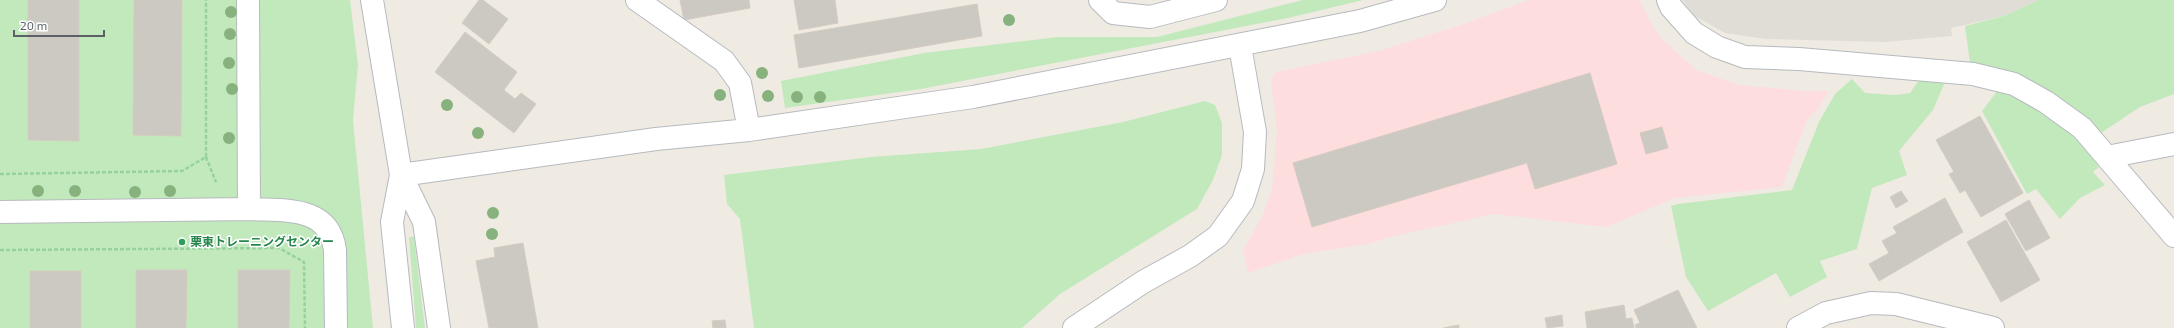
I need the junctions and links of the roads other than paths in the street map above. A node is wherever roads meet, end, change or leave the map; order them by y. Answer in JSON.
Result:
{"nodes":[{"id":1,"x":248,"y":0,"type":"edge"},
{"id":2,"x":372,"y":0,"type":"edge"},
{"id":3,"x":637,"y":0,"type":"edge"},
{"id":4,"x":1100,"y":0,"type":"edge"},
{"id":5,"x":1216,"y":0,"type":"edge"},
{"id":6,"x":1435,"y":0,"type":"edge"},
{"id":7,"x":1668,"y":0,"type":"edge"},
{"id":8,"x":1240,"y":46,"type":"junction"},
{"id":9,"x":749,"y":130,"type":"junction"},
{"id":10,"x":2174,"y":144,"type":"edge"},
{"id":11,"x":2107,"y":157,"type":"junction"},
{"id":12,"x":401,"y":175,"type":"junction"},
{"id":13,"x":249,"y":209,"type":"junction"},
{"id":14,"x":0,"y":212,"type":"edge"},
{"id":15,"x":2174,"y":236,"type":"edge"},
{"id":16,"x":336,"y":328,"type":"edge"},
{"id":17,"x":403,"y":328,"type":"edge"},
{"id":18,"x":439,"y":328,"type":"edge"},
{"id":19,"x":1074,"y":328,"type":"edge"},
{"id":20,"x":1798,"y":328,"type":"edge"},
{"id":21,"x":1993,"y":328,"type":"edge"}],
"edges":[{"from":1,"to":13,"type":"street"},
{"from":2,"to":12,"type":"street"},
{"from":3,"to":9,"type":"street"},
{"from":4,"to":5,"type":"street"},
{"from":6,"to":8,"type":"street"},
{"from":7,"to":11,"type":"street"},
{"from":8,"to":9,"type":"street"},
{"from":8,"to":19,"type":"street"},
{"from":9,"to":12,"type":"street"},
{"from":10,"to":11,"type":"street"},
{"from":11,"to":15,"type":"street"},
{"from":12,"to":17,"type":"street"},
{"from":12,"to":18,"type":"street"},
{"from":13,"to":14,"type":"street"},
{"from":13,"to":16,"type":"street"},
{"from":20,"to":21,"type":"street"}]}
